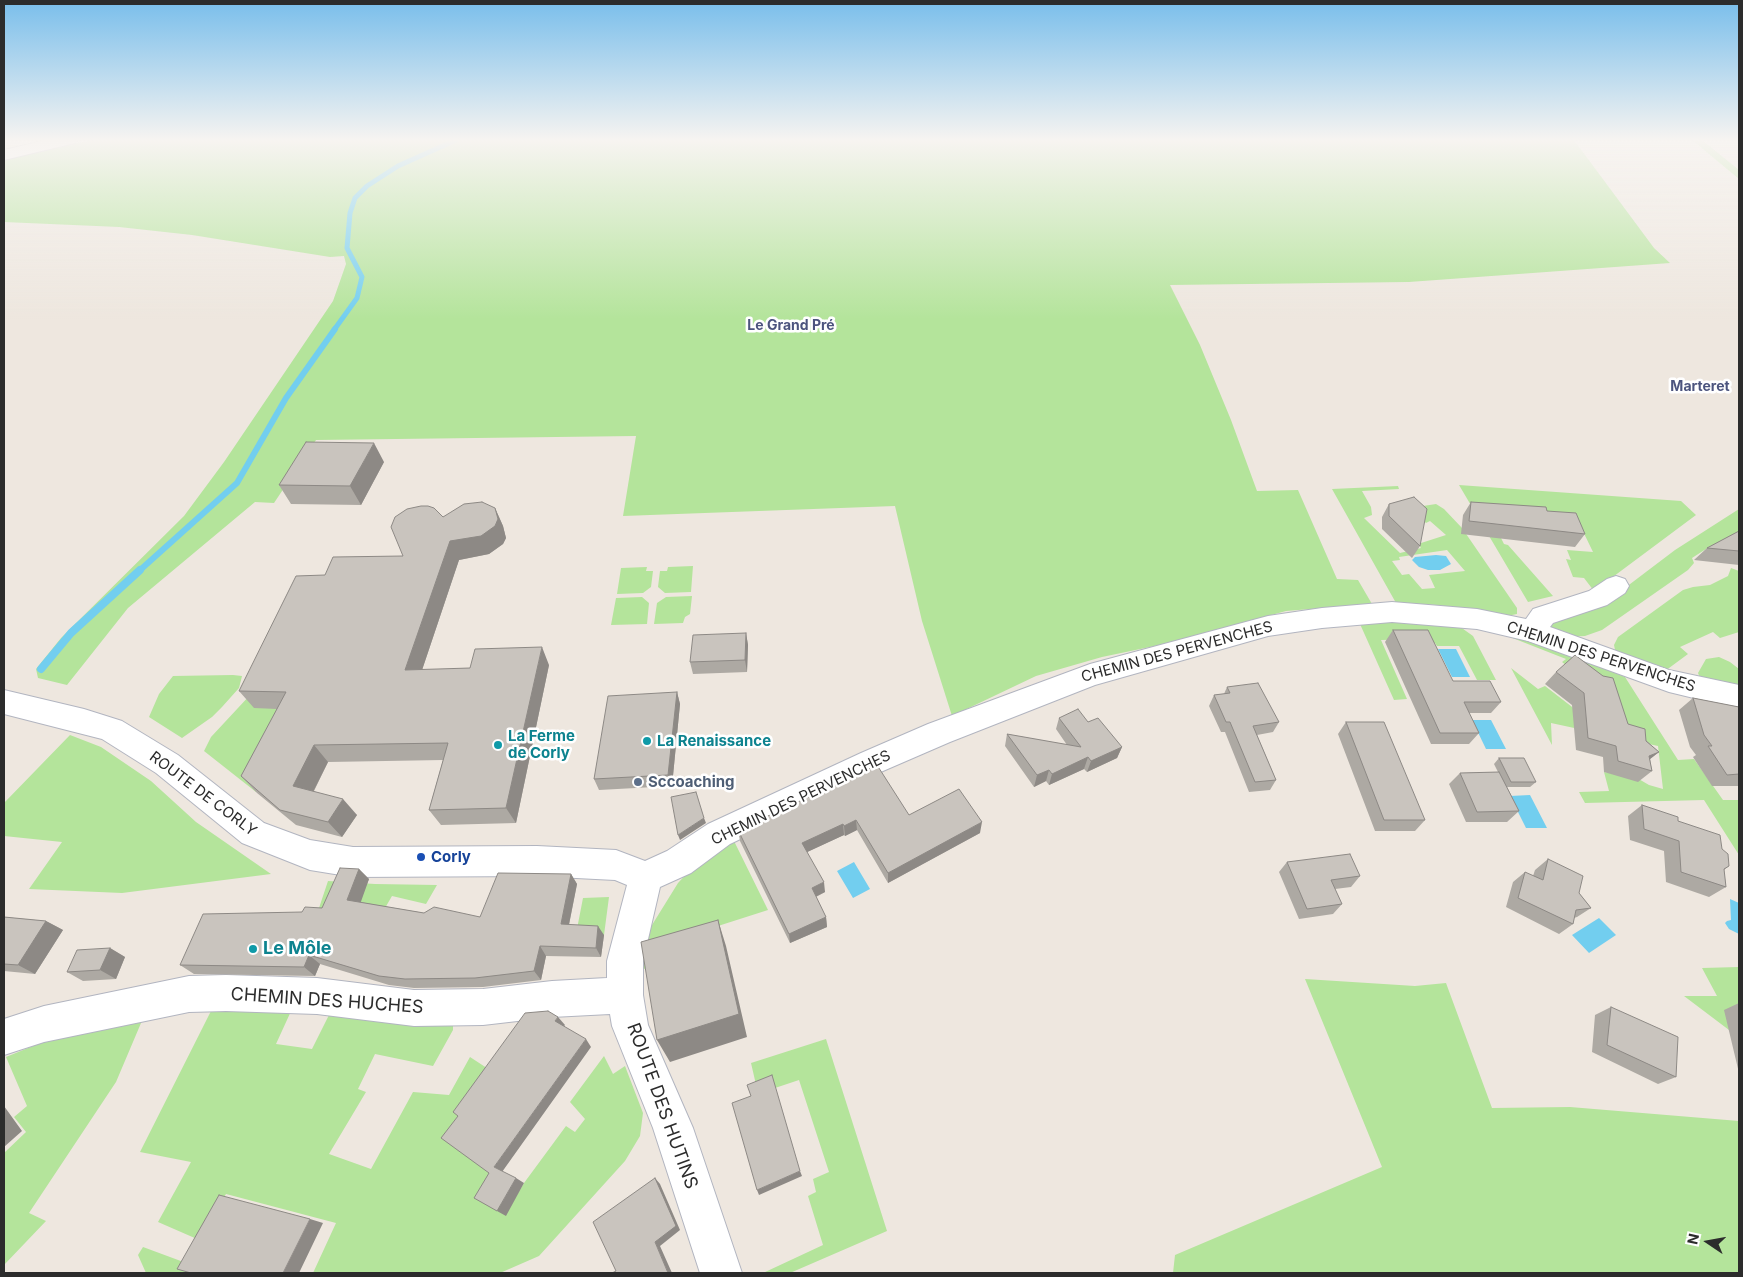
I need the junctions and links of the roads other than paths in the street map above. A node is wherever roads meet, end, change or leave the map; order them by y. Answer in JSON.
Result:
{"nodes":[{"id":1,"x":1616,"y":586,"type":"dead end"},
{"id":2,"x":1532,"y":631,"type":"junction"},
{"id":3,"x":1739,"y":697,"type":"edge"},
{"id":4,"x":4,"y":702,"type":"edge"},
{"id":5,"x":646,"y":877,"type":"junction"},
{"id":6,"x":625,"y":995,"type":"junction"},
{"id":7,"x":4,"y":1037,"type":"edge"},
{"id":8,"x":721,"y":1273,"type":"edge"}],
"edges":[{"from":1,"to":2,"type":"street"},
{"from":2,"to":3,"type":"street","name":"CHEMIN DES PERVENCHES"},
{"from":2,"to":5,"type":"street","name":"CHEMIN DES PERVENCHES"},
{"from":4,"to":5,"type":"street","name":"ROUTE DE CORLY"},
{"from":5,"to":6,"type":"street","name":"ROUTE DES HUTINS"},
{"from":6,"to":7,"type":"street","name":"CHEMIN DES HUCHES"},
{"from":6,"to":8,"type":"street","name":"ROUTE DES HUTINS"}]}
